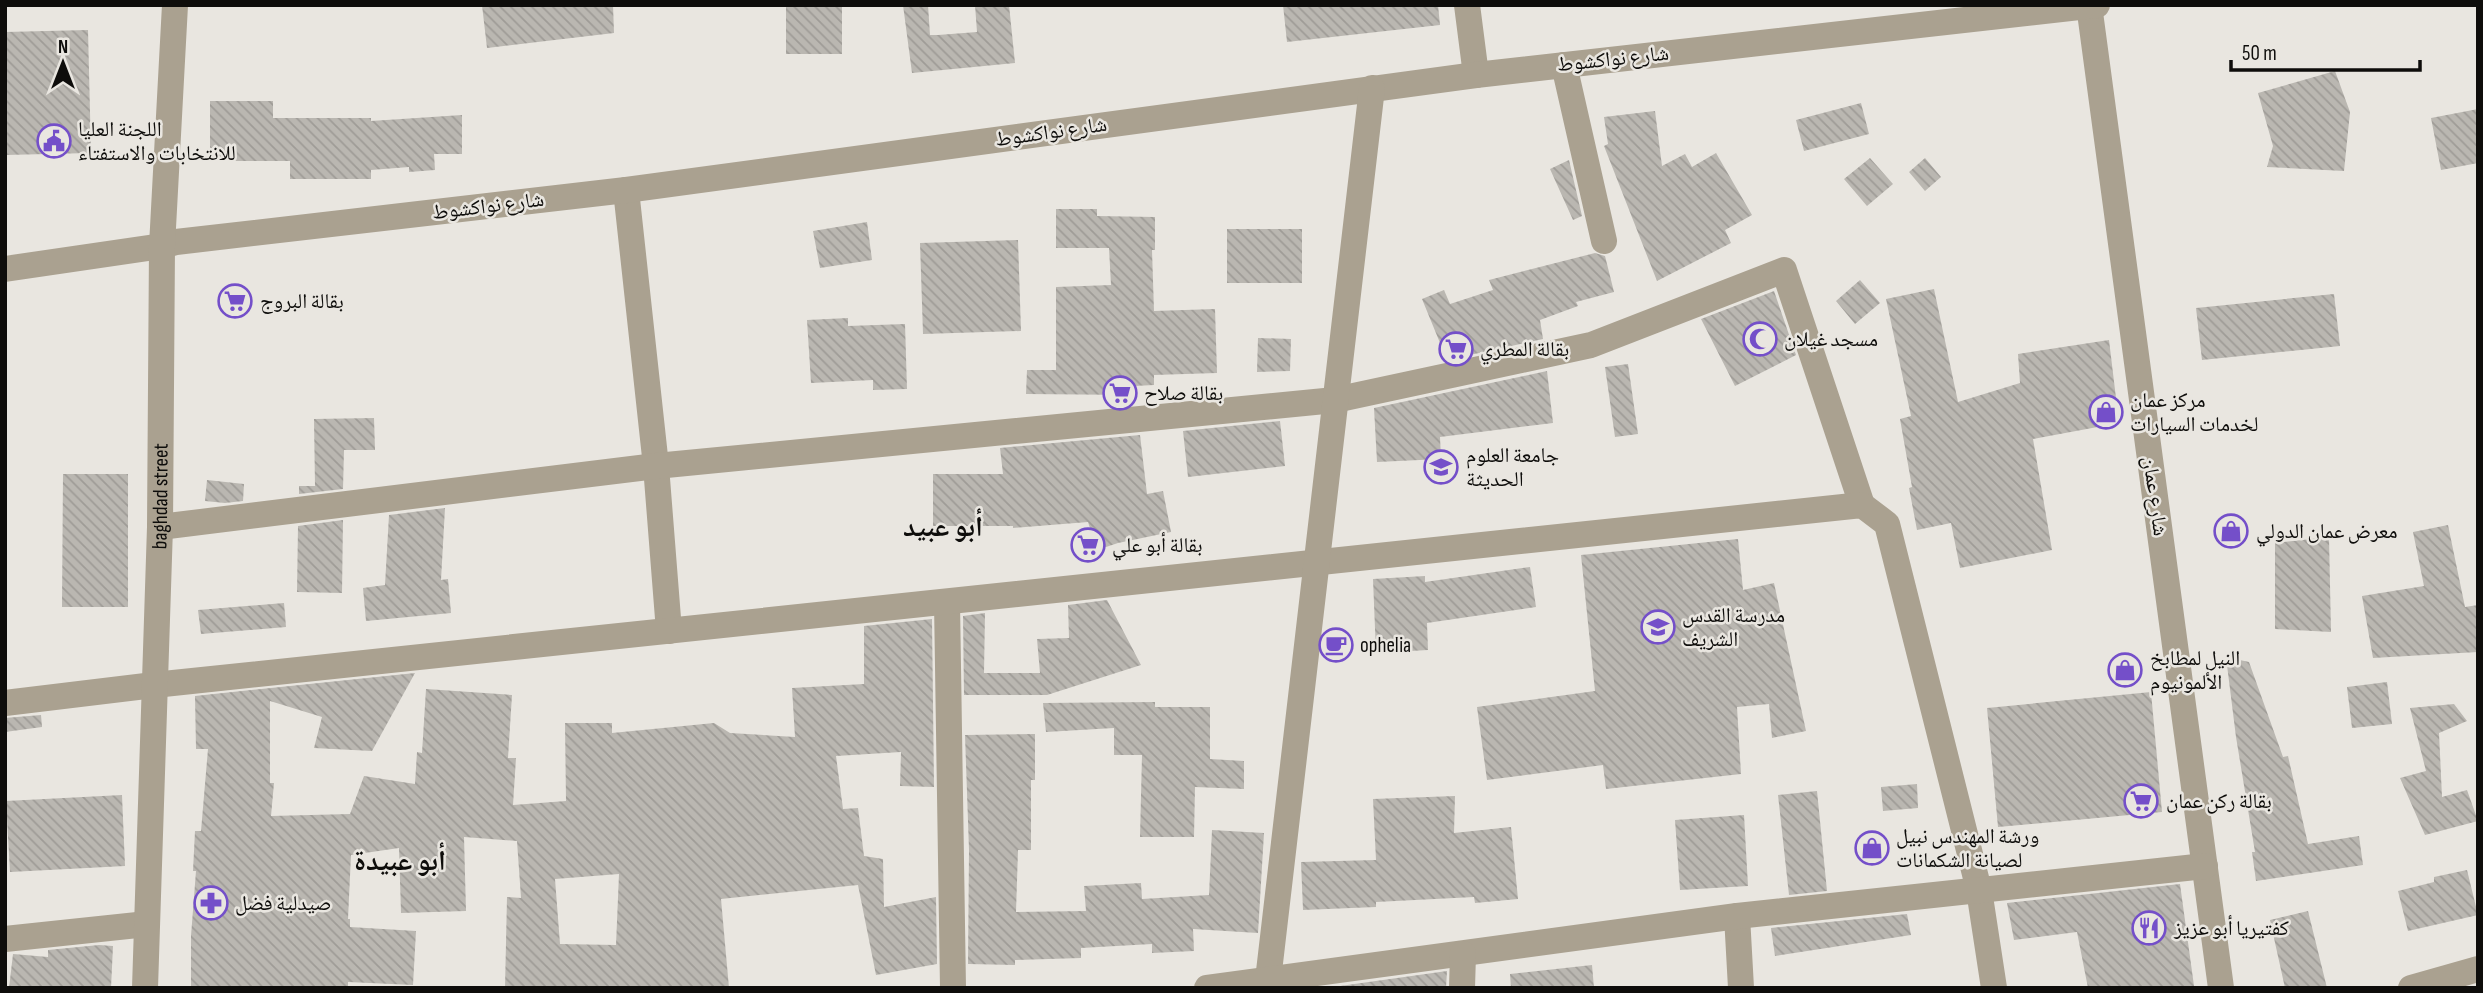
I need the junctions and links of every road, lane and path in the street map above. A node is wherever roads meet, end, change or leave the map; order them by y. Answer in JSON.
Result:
{"nodes":[{"id":1,"x":175,"y":5,"type":"edge"},
{"id":2,"x":1467,"y":5,"type":"edge"},
{"id":3,"x":2092,"y":6,"type":"edge"},
{"id":4,"x":1564,"y":65,"type":"junction"},
{"id":5,"x":1476,"y":75,"type":"junction"},
{"id":6,"x":1372,"y":88,"type":"junction"},
{"id":7,"x":626,"y":190,"type":"junction"},
{"id":8,"x":1604,"y":241,"type":"dead end"},
{"id":9,"x":162,"y":246,"type":"junction"},
{"id":10,"x":5,"y":269,"type":"edge"},
{"id":11,"x":1335,"y":400,"type":"junction"},
{"id":12,"x":656,"y":466,"type":"junction"},
{"id":13,"x":1862,"y":505,"type":"junction"},
{"id":14,"x":160,"y":527,"type":"junction"},
{"id":15,"x":1316,"y":563,"type":"junction"},
{"id":16,"x":947,"y":602,"type":"junction"},
{"id":17,"x":669,"y":631,"type":"junction"},
{"id":18,"x":154,"y":685,"type":"junction"},
{"id":19,"x":5,"y":703,"type":"edge"},
{"id":20,"x":2205,"y":866,"type":"junction"},
{"id":21,"x":1979,"y":890,"type":"junction"},
{"id":22,"x":1737,"y":916,"type":"junction"},
{"id":23,"x":147,"y":924,"type":"junction"},
{"id":24,"x":5,"y":939,"type":"edge"},
{"id":25,"x":1463,"y":954,"type":"junction"},
{"id":26,"x":2478,"y":969,"type":"edge"},
{"id":27,"x":1268,"y":979,"type":"junction"},
{"id":28,"x":145,"y":988,"type":"edge"},
{"id":29,"x":953,"y":988,"type":"edge"},
{"id":30,"x":1207,"y":988,"type":"edge"},
{"id":31,"x":1462,"y":988,"type":"edge"},
{"id":32,"x":1741,"y":988,"type":"edge"},
{"id":33,"x":1994,"y":988,"type":"edge"},
{"id":34,"x":2221,"y":988,"type":"edge"},
{"id":35,"x":2411,"y":988,"type":"edge"}],
"edges":[{"from":1,"to":9,"type":"street","name":"baghdad street"},
{"from":2,"to":5,"type":"street"},
{"from":3,"to":4,"type":"street","name":"شارع نواكشوط"},
{"from":3,"to":20,"type":"street","name":"شارع عمان"},
{"from":4,"to":5,"type":"street","name":"شارع نواكشوط"},
{"from":4,"to":8,"type":"street"},
{"from":5,"to":6,"type":"street","name":"شارع نواكشوط"},
{"from":6,"to":7,"type":"street","name":"شارع نواكشوط"},
{"from":6,"to":11,"type":"street"},
{"from":7,"to":9,"type":"street","name":"شارع نواكشوط"},
{"from":7,"to":12,"type":"street"},
{"from":9,"to":10,"type":"street","name":"شارع نواكشوط"},
{"from":9,"to":14,"type":"street","name":"baghdad street"},
{"from":11,"to":12,"type":"street"},
{"from":11,"to":13,"type":"street"},
{"from":11,"to":15,"type":"street"},
{"from":12,"to":14,"type":"street"},
{"from":12,"to":17,"type":"street"},
{"from":13,"to":15,"type":"street"},
{"from":13,"to":21,"type":"street"},
{"from":14,"to":18,"type":"street","name":"baghdad street"},
{"from":15,"to":16,"type":"street"},
{"from":15,"to":27,"type":"street"},
{"from":16,"to":17,"type":"street"},
{"from":16,"to":29,"type":"street"},
{"from":17,"to":18,"type":"street"},
{"from":18,"to":19,"type":"street"},
{"from":18,"to":23,"type":"street","name":"baghdad street"},
{"from":20,"to":21,"type":"street"},
{"from":20,"to":34,"type":"street","name":"شارع عمان"},
{"from":21,"to":22,"type":"street"},
{"from":21,"to":33,"type":"street"},
{"from":22,"to":25,"type":"street"},
{"from":22,"to":32,"type":"street"},
{"from":23,"to":24,"type":"street"},
{"from":23,"to":28,"type":"street","name":"baghdad street"},
{"from":25,"to":27,"type":"street"},
{"from":25,"to":31,"type":"street"},
{"from":26,"to":35,"type":"street"},
{"from":27,"to":30,"type":"street"}]}
